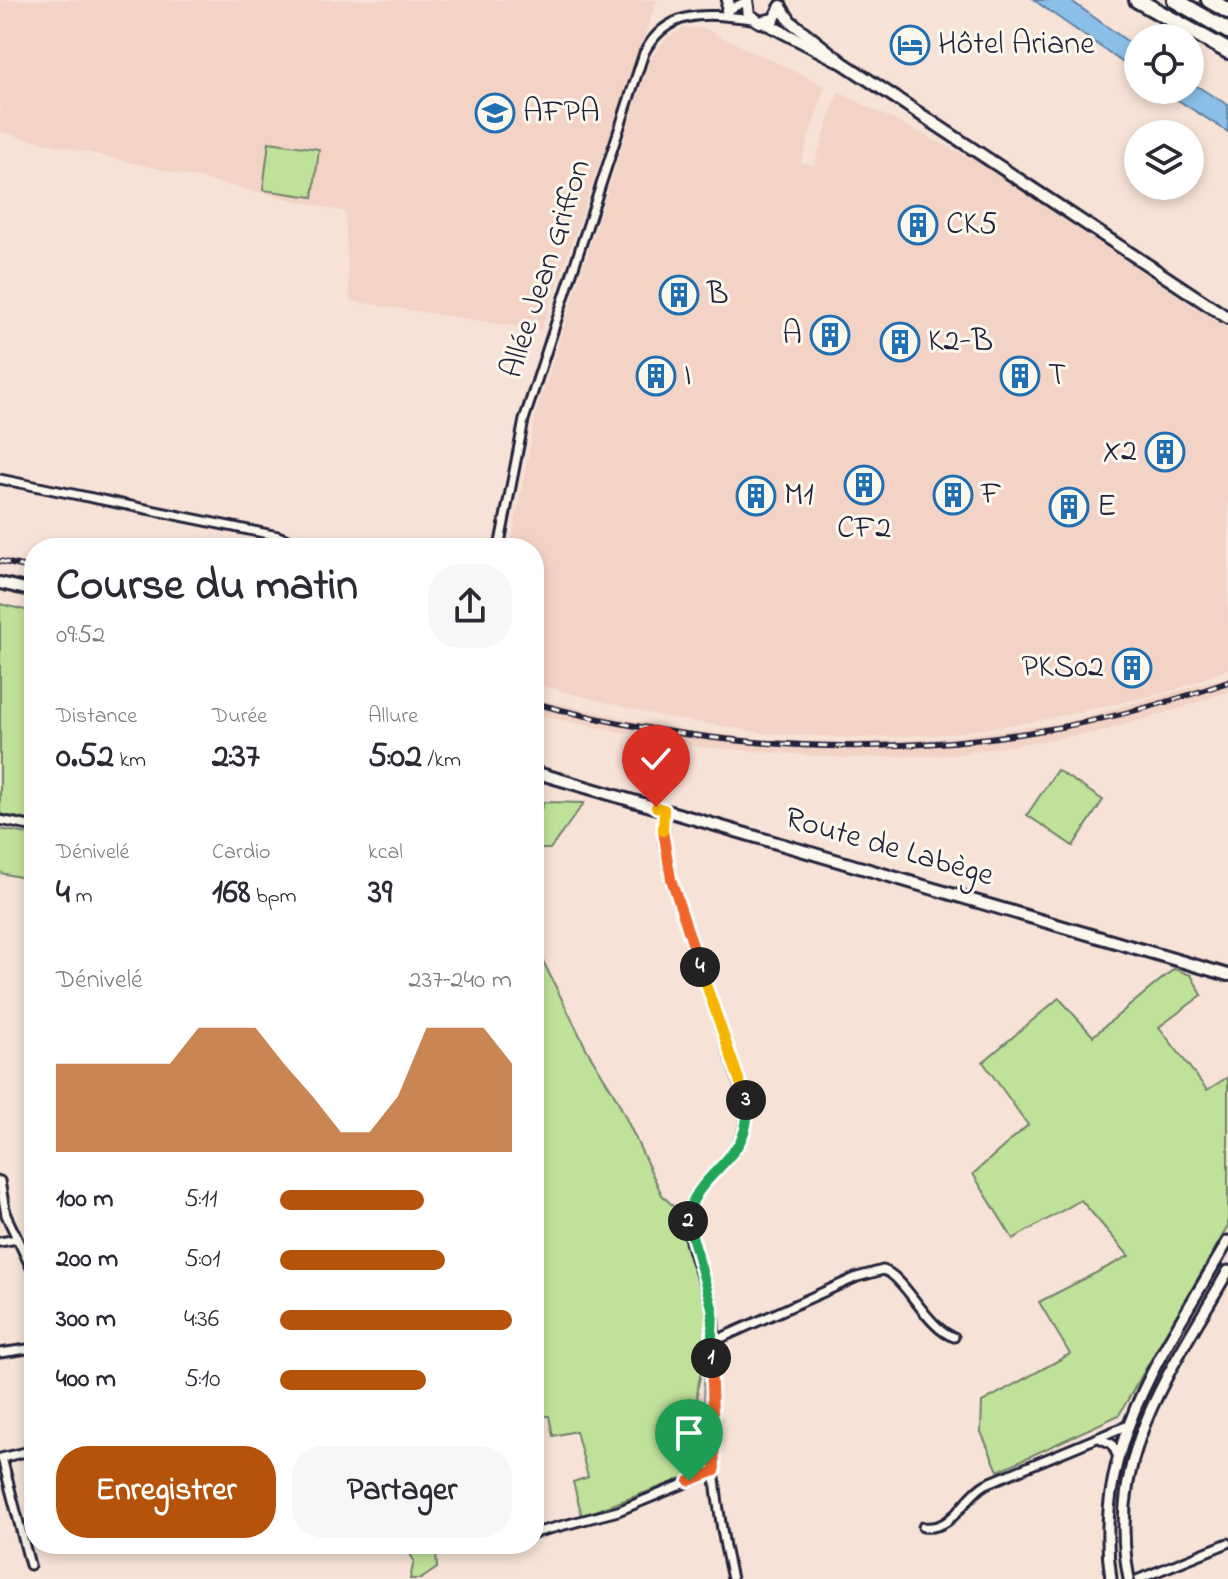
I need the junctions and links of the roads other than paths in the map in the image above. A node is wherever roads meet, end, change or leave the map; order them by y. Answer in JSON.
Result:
{"nodes":[{"id":1,"x":1137,"y":0,"type":"edge"},
{"id":2,"x":1175,"y":0,"type":"edge"},
{"id":3,"x":1209,"y":0,"type":"edge"},
{"id":4,"x":780,"y":3,"type":"edge"},
{"id":5,"x":745,"y":6,"type":"edge"},
{"id":6,"x":725,"y":8,"type":"edge"},
{"id":7,"x":1228,"y":11,"type":"edge"},
{"id":8,"x":765,"y":23,"type":"junction"},
{"id":9,"x":1228,"y":31,"type":"edge"},
{"id":10,"x":1228,"y":51,"type":"edge"},
{"id":11,"x":843,"y":63,"type":"junction"},
{"id":12,"x":1228,"y":318,"type":"edge"},
{"id":13,"x":0,"y":479,"type":"edge"},
{"id":14,"x":283,"y":538,"type":"edge"},
{"id":15,"x":501,"y":538,"type":"edge"},
{"id":16,"x":0,"y":583,"type":"edge"},
{"id":17,"x":24,"y":589,"type":"edge"},
{"id":18,"x":544,"y":775,"type":"edge"},
{"id":19,"x":664,"y":809,"type":"junction"},
{"id":20,"x":0,"y":820,"type":"edge"},
{"id":21,"x":24,"y":825,"type":"edge"},
{"id":22,"x":1228,"y":975,"type":"edge"},
{"id":23,"x":0,"y":1181,"type":"edge"},
{"id":24,"x":17,"y":1239,"type":"junction"},
{"id":25,"x":1228,"y":1241,"type":"edge"},
{"id":26,"x":0,"y":1242,"type":"edge"},
{"id":27,"x":24,"y":1253,"type":"edge"},
{"id":28,"x":1228,"y":1271,"type":"edge"},
{"id":29,"x":954,"y":1337,"type":"dead end"},
{"id":30,"x":712,"y":1342,"type":"junction"},
{"id":31,"x":24,"y":1349,"type":"edge"},
{"id":32,"x":0,"y":1353,"type":"edge"},
{"id":33,"x":1126,"y":1426,"type":"junction"},
{"id":34,"x":1097,"y":1438,"type":"junction"},
{"id":35,"x":24,"y":1452,"type":"edge"},
{"id":36,"x":1117,"y":1455,"type":"junction"},
{"id":37,"x":1,"y":1458,"type":"edge"},
{"id":38,"x":715,"y":1471,"type":"junction"},
{"id":39,"x":923,"y":1527,"type":"dead end"},
{"id":40,"x":544,"y":1530,"type":"edge"},
{"id":41,"x":24,"y":1543,"type":"edge"},
{"id":42,"x":1228,"y":1543,"type":"edge"},
{"id":43,"x":27,"y":1554,"type":"edge"},
{"id":44,"x":30,"y":1565,"type":"dead end"},
{"id":45,"x":732,"y":1579,"type":"edge"},
{"id":46,"x":1111,"y":1579,"type":"edge"},
{"id":47,"x":1129,"y":1579,"type":"edge"},
{"id":48,"x":1139,"y":1579,"type":"edge"}],
"edges":[{"from":1,"to":10,"type":"highway"},
{"from":2,"to":9,"type":"highway"},
{"from":3,"to":7,"type":"highway"},
{"from":4,"to":8,"type":"main road"},
{"from":4,"to":11,"type":"main road"},
{"from":5,"to":6,"type":"street","name":"Allée Jean Griffon"},
{"from":5,"to":6,"type":"street","name":"Allée Jean Griffon"},
{"from":5,"to":8,"type":"main road"},
{"from":6,"to":15,"type":"street","name":"Allée Jean Griffon"},
{"from":8,"to":11,"type":"main road"},
{"from":11,"to":12,"type":"main road"},
{"from":13,"to":14,"type":"street"},
{"from":16,"to":17,"type":"main road"},
{"from":18,"to":19,"type":"main road","name":"Route de Labège"},
{"from":19,"to":22,"type":"main road","name":"Route de Labège"},
{"from":19,"to":30,"type":"street"},
{"from":20,"to":21,"type":"street"},
{"from":23,"to":24,"type":"street"},
{"from":24,"to":26,"type":"street"},
{"from":24,"to":27,"type":"street"},
{"from":25,"to":33,"type":"street"},
{"from":28,"to":47,"type":"street"},
{"from":29,"to":30,"type":"street"},
{"from":30,"to":38,"type":"street"},
{"from":31,"to":32,"type":"street"},
{"from":33,"to":34,"type":"street"},
{"from":33,"to":36,"type":"street"},
{"from":34,"to":36,"type":"street"},
{"from":34,"to":39,"type":"street"},
{"from":35,"to":37,"type":"street"},
{"from":36,"to":46,"type":"street"},
{"from":37,"to":41,"type":"street"},
{"from":38,"to":40,"type":"street"},
{"from":38,"to":45,"type":"street"},
{"from":42,"to":48,"type":"street"},
{"from":43,"to":44,"type":"street"}]}
